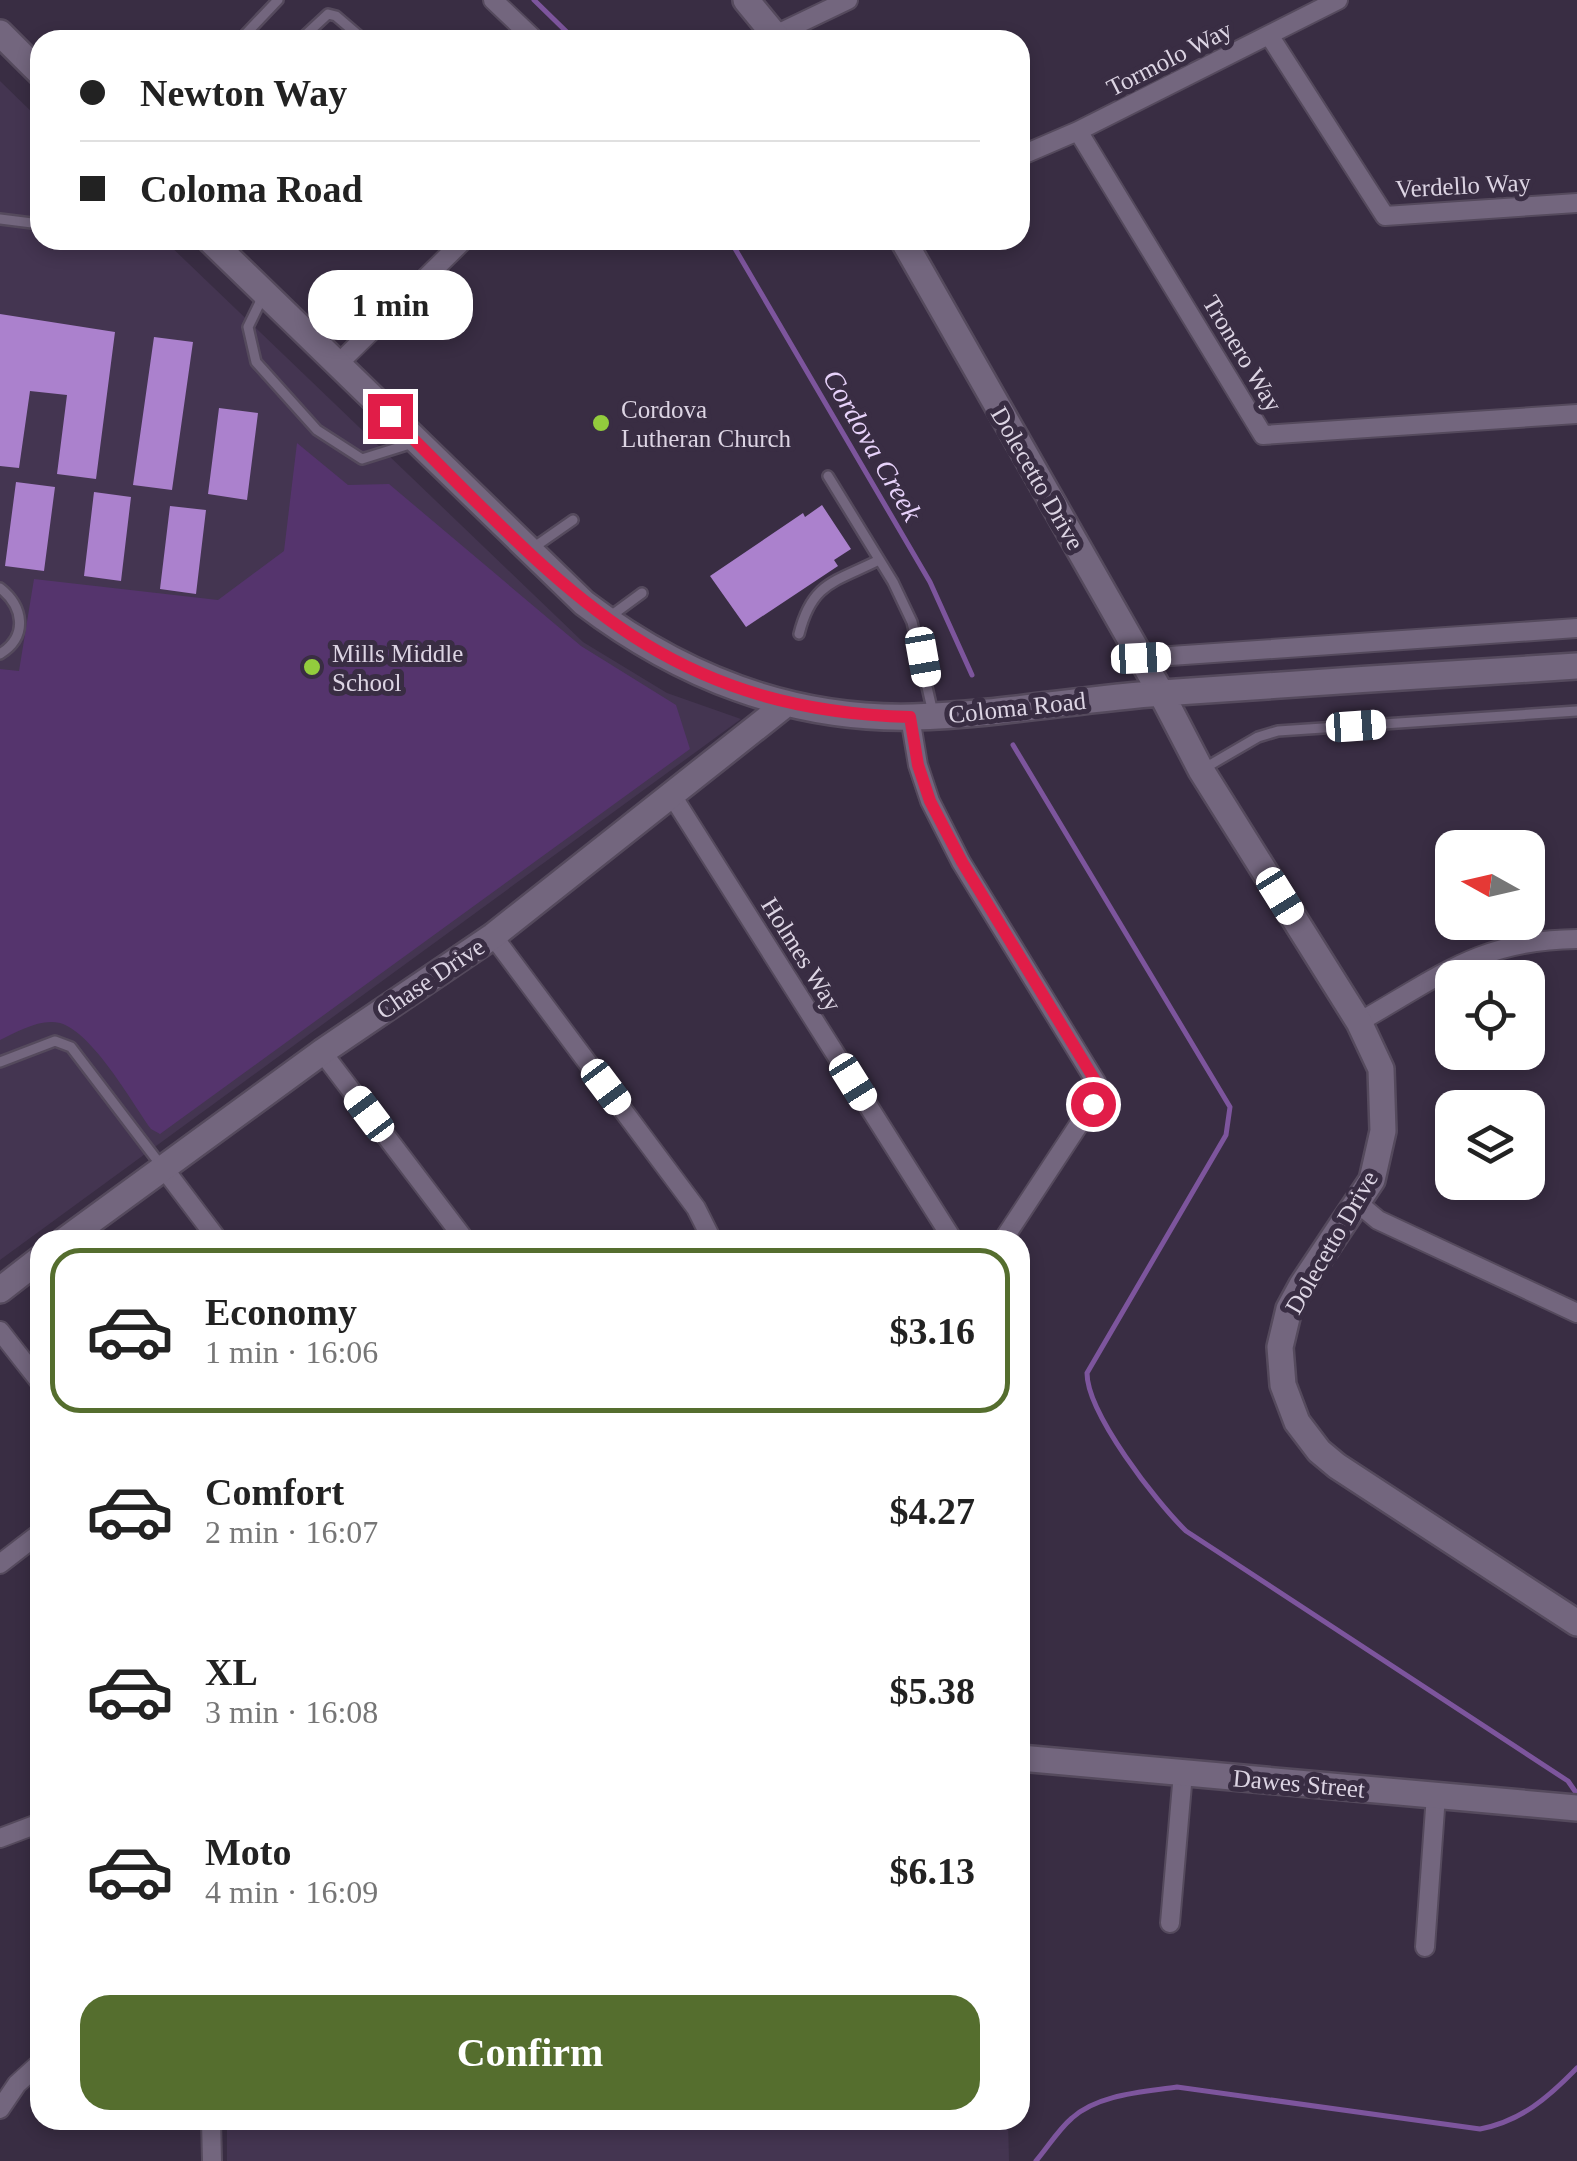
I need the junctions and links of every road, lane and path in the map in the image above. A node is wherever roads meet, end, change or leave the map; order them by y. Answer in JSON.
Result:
{"nodes":[{"id":1,"x":278,"y":0,"type":"edge"},
{"id":2,"x":493,"y":0,"type":"edge"},
{"id":3,"x":746,"y":0,"type":"edge"},
{"id":4,"x":848,"y":0,"type":"edge"},
{"id":5,"x":1338,"y":0,"type":"edge"},
{"id":6,"x":250,"y":30,"type":"edge"},
{"id":7,"x":311,"y":30,"type":"edge"},
{"id":8,"x":352,"y":30,"type":"edge"},
{"id":9,"x":525,"y":30,"type":"edge"},
{"id":10,"x":770,"y":30,"type":"edge"},
{"id":11,"x":792,"y":30,"type":"edge"},
{"id":12,"x":0,"y":34,"type":"edge"},
{"id":13,"x":1270,"y":36,"type":"junction"},
{"id":14,"x":30,"y":63,"type":"edge"},
{"id":15,"x":1078,"y":131,"type":"junction"},
{"id":16,"x":1030,"y":152,"type":"edge"},
{"id":17,"x":1577,"y":203,"type":"edge"},
{"id":18,"x":0,"y":219,"type":"edge"},
{"id":19,"x":30,"y":223,"type":"edge"},
{"id":20,"x":220,"y":250,"type":"edge"},
{"id":21,"x":454,"y":250,"type":"edge"},
{"id":22,"x":909,"y":250,"type":"edge"},
{"id":23,"x":264,"y":294,"type":"junction"},
{"id":24,"x":337,"y":364,"type":"junction"},
{"id":25,"x":1577,"y":414,"type":"edge"},
{"id":26,"x":416,"y":442,"type":"junction"},
{"id":27,"x":828,"y":476,"type":"dead end"},
{"id":28,"x":573,"y":520,"type":"dead end"},
{"id":29,"x":528,"y":551,"type":"junction"},
{"id":30,"x":879,"y":560,"type":"junction"},
{"id":31,"x":0,"y":588,"type":"edge"},
{"id":32,"x":642,"y":593,"type":"dead end"},
{"id":33,"x":606,"y":620,"type":"junction"},
{"id":34,"x":1577,"y":628,"type":"edge"},
{"id":35,"x":799,"y":634,"type":"dead end"},
{"id":36,"x":0,"y":654,"type":"edge"},
{"id":37,"x":1141,"y":658,"type":"junction"},
{"id":38,"x":1577,"y":666,"type":"edge"},
{"id":39,"x":1161,"y":693,"type":"junction"},
{"id":40,"x":786,"y":704,"type":"junction"},
{"id":41,"x":1577,"y":711,"type":"edge"},
{"id":42,"x":922,"y":716,"type":"junction"},
{"id":43,"x":1200,"y":770,"type":"junction"},
{"id":44,"x":672,"y":797,"type":"junction"},
{"id":45,"x":493,"y":936,"type":"junction"},
{"id":46,"x":1577,"y":939,"type":"edge"},
{"id":47,"x":1359,"y":1022,"type":"junction"},
{"id":48,"x":322,"y":1052,"type":"junction"},
{"id":49,"x":0,"y":1062,"type":"edge"},
{"id":50,"x":162,"y":1166,"type":"junction"},
{"id":51,"x":1359,"y":1204,"type":"junction"},
{"id":52,"x":78,"y":1230,"type":"edge"},
{"id":53,"x":210,"y":1230,"type":"edge"},
{"id":54,"x":456,"y":1230,"type":"edge"},
{"id":55,"x":707,"y":1230,"type":"edge"},
{"id":56,"x":947,"y":1230,"type":"edge"},
{"id":57,"x":1010,"y":1230,"type":"edge"},
{"id":58,"x":30,"y":1267,"type":"edge"},
{"id":59,"x":0,"y":1290,"type":"edge"},
{"id":60,"x":1577,"y":1313,"type":"edge"},
{"id":61,"x":0,"y":1331,"type":"edge"},
{"id":62,"x":30,"y":1369,"type":"edge"},
{"id":63,"x":30,"y":1541,"type":"edge"},
{"id":64,"x":0,"y":1564,"type":"edge"},
{"id":65,"x":1577,"y":1623,"type":"edge"},
{"id":66,"x":1030,"y":1759,"type":"edge"},
{"id":67,"x":1183,"y":1773,"type":"junction"},
{"id":68,"x":1436,"y":1795,"type":"junction"},
{"id":69,"x":1568,"y":1807,"type":"edge"},
{"id":70,"x":30,"y":1827,"type":"edge"},
{"id":71,"x":0,"y":1838,"type":"edge"},
{"id":72,"x":1170,"y":1923,"type":"dead end"},
{"id":73,"x":1424,"y":1947,"type":"dead end"},
{"id":74,"x":30,"y":2073,"type":"edge"},
{"id":75,"x":0,"y":2109,"type":"edge"},
{"id":76,"x":212,"y":2130,"type":"edge"},
{"id":77,"x":212,"y":2161,"type":"edge"}],
"edges":[{"from":1,"to":6,"type":"lane"},
{"from":2,"to":9,"type":"street"},
{"from":3,"to":10,"type":"street"},
{"from":4,"to":11,"type":"street"},
{"from":5,"to":13,"type":"street","name":"Tormolo Way"},
{"from":7,"to":8,"type":"lane"},
{"from":12,"to":14,"type":"street"},
{"from":13,"to":15,"type":"street","name":"Tormolo Way"},
{"from":13,"to":17,"type":"street","name":"Verdello Way"},
{"from":15,"to":16,"type":"street","name":"Tormolo Way"},
{"from":15,"to":25,"type":"street","name":"Tronero Way"},
{"from":18,"to":19,"type":"lane"},
{"from":20,"to":23,"type":"street","name":"Coloma Road"},
{"from":21,"to":24,"type":"street"},
{"from":22,"to":37,"type":"street","name":"Dolecetto Drive"},
{"from":23,"to":24,"type":"street","name":"Coloma Road"},
{"from":23,"to":26,"type":"lane"},
{"from":24,"to":26,"type":"street","name":"Coloma Road"},
{"from":26,"to":29,"type":"street","name":"Coloma Road"},
{"from":27,"to":30,"type":"lane"},
{"from":28,"to":29,"type":"lane"},
{"from":29,"to":33,"type":"street","name":"Coloma Road"},
{"from":30,"to":35,"type":"lane"},
{"from":30,"to":42,"type":"lane"},
{"from":31,"to":36,"type":"lane"},
{"from":32,"to":33,"type":"lane"},
{"from":33,"to":40,"type":"street","name":"Coloma Road"},
{"from":34,"to":37,"type":"street"},
{"from":37,"to":39,"type":"street","name":"Dolecetto Drive"},
{"from":38,"to":39,"type":"street","name":"Coloma Road"},
{"from":39,"to":42,"type":"street","name":"Coloma Road"},
{"from":39,"to":43,"type":"street","name":"Dolecetto Drive"},
{"from":40,"to":42,"type":"street","name":"Coloma Road"},
{"from":40,"to":44,"type":"street","name":"Chase Drive"},
{"from":41,"to":43,"type":"lane"},
{"from":42,"to":57,"type":"street"},
{"from":43,"to":47,"type":"street","name":"Dolecetto Drive"},
{"from":44,"to":45,"type":"street","name":"Chase Drive"},
{"from":44,"to":56,"type":"street","name":"Holmes Way"},
{"from":45,"to":48,"type":"street","name":"Chase Drive"},
{"from":45,"to":55,"type":"street"},
{"from":46,"to":47,"type":"street"},
{"from":47,"to":51,"type":"street","name":"Dolecetto Drive"},
{"from":48,"to":50,"type":"street","name":"Chase Drive"},
{"from":48,"to":54,"type":"street"},
{"from":49,"to":50,"type":"lane"},
{"from":50,"to":52,"type":"street","name":"Chase Drive"},
{"from":50,"to":53,"type":"street"},
{"from":51,"to":60,"type":"street"},
{"from":51,"to":65,"type":"street","name":"Dolecetto Drive"},
{"from":58,"to":59,"type":"street"},
{"from":61,"to":62,"type":"street"},
{"from":63,"to":64,"type":"street"},
{"from":66,"to":67,"type":"street","name":"Dawes Street"},
{"from":67,"to":68,"type":"street","name":"Dawes Street"},
{"from":67,"to":72,"type":"street"},
{"from":68,"to":69,"type":"street","name":"Dawes Street"},
{"from":68,"to":73,"type":"street"},
{"from":70,"to":71,"type":"street"},
{"from":74,"to":75,"type":"street"},
{"from":76,"to":77,"type":"street"}]}
